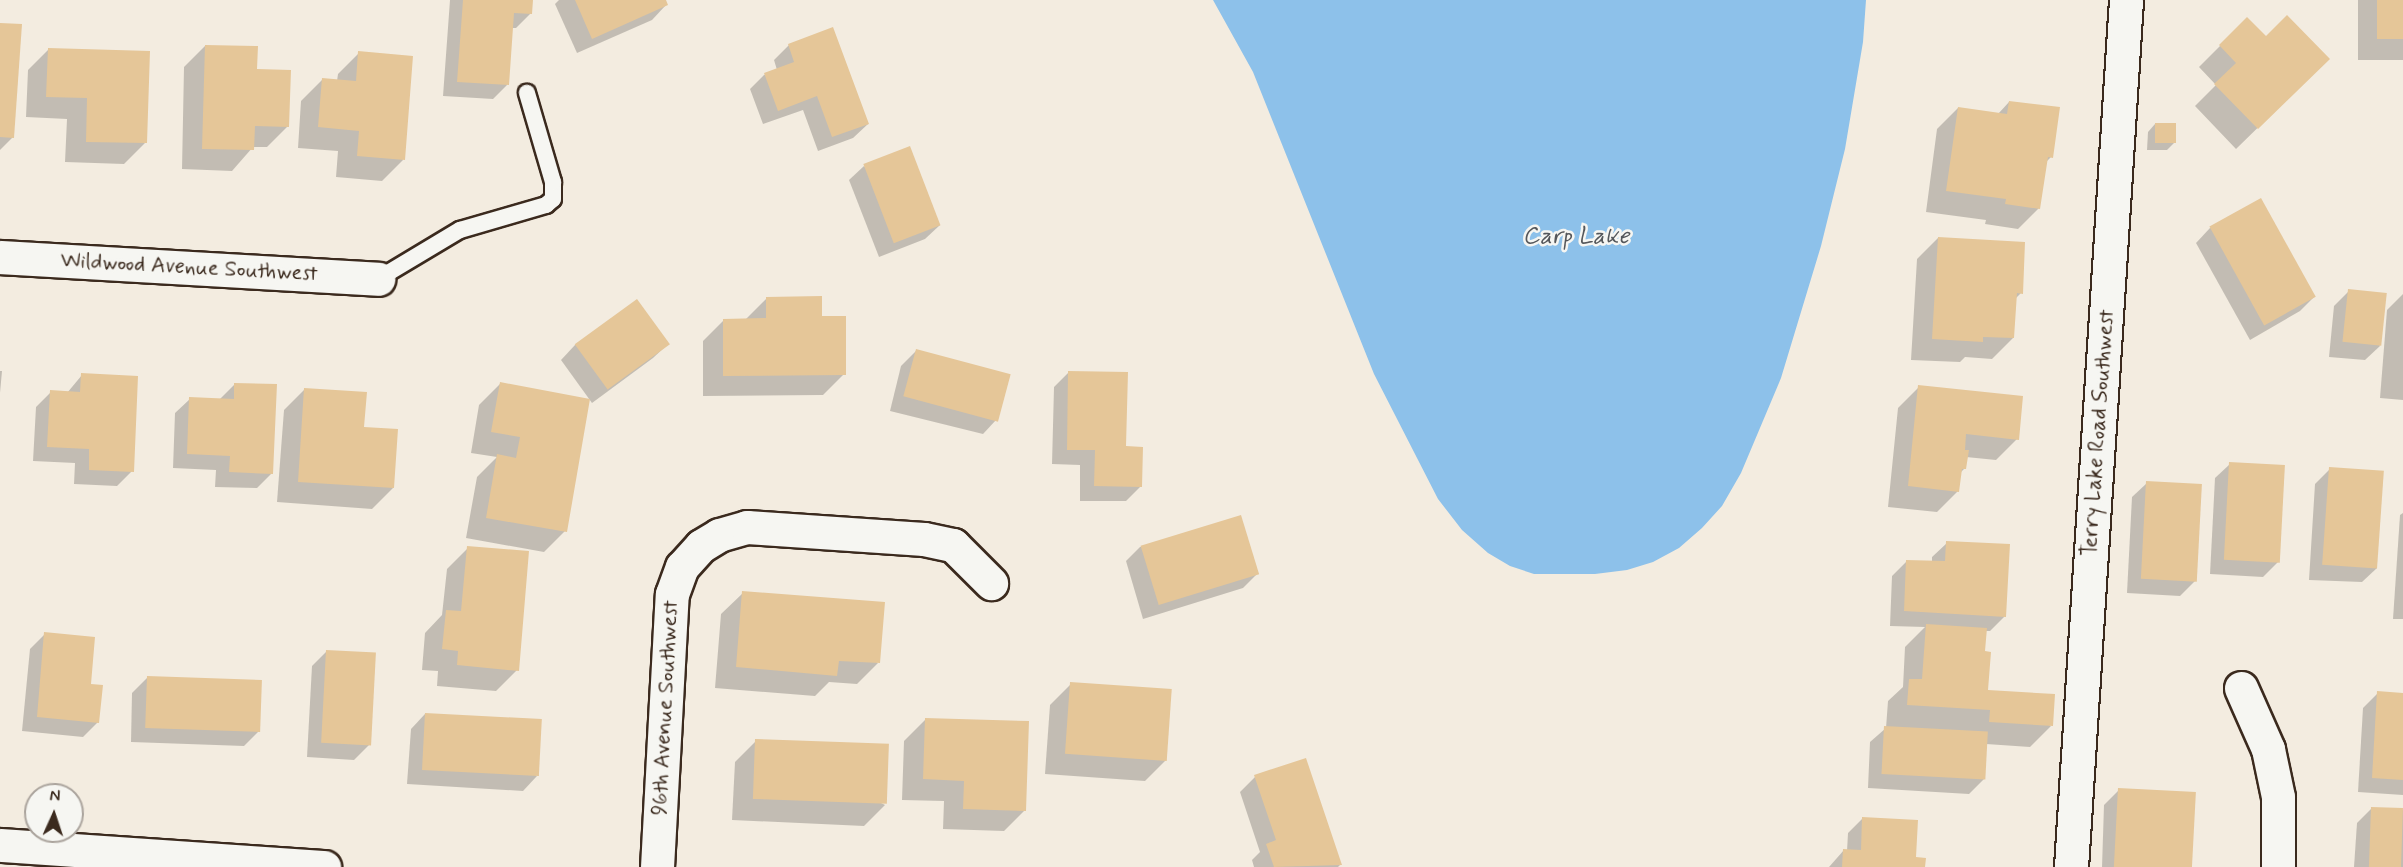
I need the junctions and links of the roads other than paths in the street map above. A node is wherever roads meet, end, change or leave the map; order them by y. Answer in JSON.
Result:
{"nodes":[{"id":1,"x":2126,"y":0,"type":"edge"},
{"id":2,"x":527,"y":93,"type":"dead end"},
{"id":3,"x":0,"y":257,"type":"edge"},
{"id":4,"x":378,"y":279,"type":"joint"},
{"id":5,"x":991,"y":583,"type":"dead end"},
{"id":6,"x":2241,"y":687,"type":"dead end"},
{"id":7,"x":0,"y":845,"type":"edge"},
{"id":8,"x":324,"y":867,"type":"edge"},
{"id":9,"x":657,"y":867,"type":"edge"},
{"id":10,"x":2071,"y":867,"type":"edge"},
{"id":11,"x":2278,"y":867,"type":"edge"}],
"edges":[{"from":1,"to":10,"type":"street","name":"Terry Lake Road Southwest"},
{"from":2,"to":4,"type":"lane"},
{"from":3,"to":4,"type":"street","name":"Wildwood Avenue Southwest"},
{"from":5,"to":9,"type":"street","name":"96th Avenue Southwest"},
{"from":6,"to":11,"type":"street"},
{"from":7,"to":8,"type":"street"}]}
